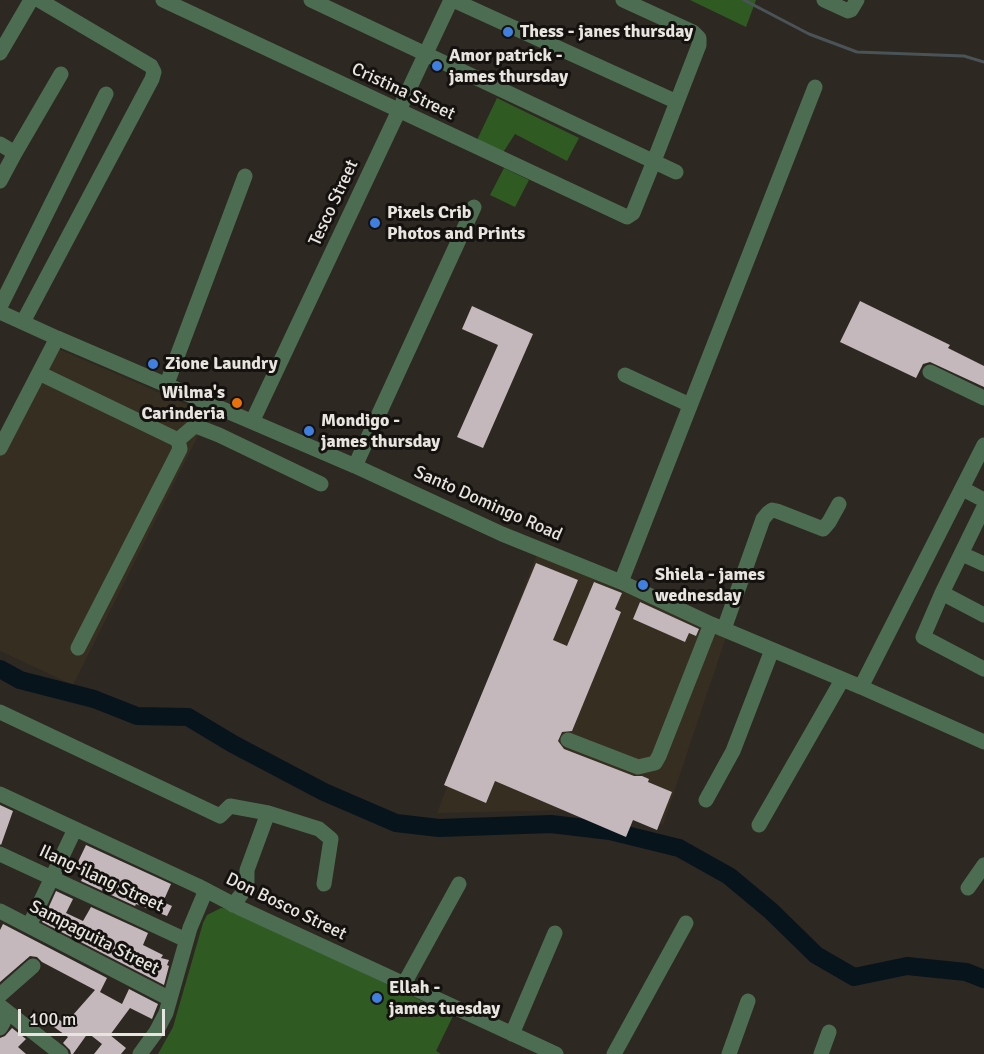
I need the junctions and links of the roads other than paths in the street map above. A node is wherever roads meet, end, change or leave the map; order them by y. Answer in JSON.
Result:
{"nodes":[{"id":1,"x":32,"y":0,"type":"edge"},
{"id":2,"x":39,"y":0,"type":"edge"},
{"id":3,"x":165,"y":0,"type":"edge"},
{"id":4,"x":311,"y":0,"type":"edge"},
{"id":5,"x":452,"y":0,"type":"edge"},
{"id":6,"x":623,"y":0,"type":"edge"},
{"id":7,"x":824,"y":0,"type":"edge"},
{"id":8,"x":857,"y":0,"type":"edge"},
{"id":9,"x":0,"y":53,"type":"edge"},
{"id":10,"x":426,"y":55,"type":"junction"},
{"id":11,"x":61,"y":74,"type":"dead end"},
{"id":12,"x":815,"y":87,"type":"dead end"},
{"id":13,"x":106,"y":94,"type":"dead end"},
{"id":14,"x":677,"y":102,"type":"junction"},
{"id":15,"x":399,"y":112,"type":"junction"},
{"id":16,"x":0,"y":144,"type":"edge"},
{"id":17,"x":15,"y":153,"type":"junction"},
{"id":18,"x":654,"y":161,"type":"junction"},
{"id":19,"x":676,"y":172,"type":"dead end"},
{"id":20,"x":245,"y":177,"type":"dead end"},
{"id":21,"x":0,"y":181,"type":"edge"},
{"id":22,"x":474,"y":207,"type":"dead end"},
{"id":23,"x":0,"y":310,"type":"edge"},
{"id":24,"x":23,"y":322,"type":"junction"},
{"id":25,"x":57,"y":338,"type":"junction"},
{"id":26,"x":930,"y":372,"type":"dead end"},
{"id":27,"x":39,"y":373,"type":"junction"},
{"id":28,"x":625,"y":375,"type":"dead end"},
{"id":29,"x":166,"y":386,"type":"junction"},
{"id":30,"x":984,"y":398,"type":"edge"},
{"id":31,"x":690,"y":405,"type":"junction"},
{"id":32,"x":252,"y":422,"type":"junction"},
{"id":33,"x":178,"y":440,"type":"junction"},
{"id":34,"x":984,"y":445,"type":"edge"},
{"id":35,"x":0,"y":448,"type":"edge"},
{"id":36,"x":355,"y":466,"type":"junction"},
{"id":37,"x":321,"y":484,"type":"dead end"},
{"id":38,"x":963,"y":489,"type":"junction"},
{"id":39,"x":984,"y":500,"type":"edge"},
{"id":40,"x":839,"y":504,"type":"dead end"},
{"id":41,"x":984,"y":507,"type":"edge"},
{"id":42,"x":962,"y":554,"type":"junction"},
{"id":43,"x":984,"y":564,"type":"edge"},
{"id":44,"x":621,"y":582,"type":"junction"},
{"id":45,"x":942,"y":593,"type":"junction"},
{"id":46,"x":984,"y":615,"type":"edge"},
{"id":47,"x":718,"y":627,"type":"junction"},
{"id":48,"x":78,"y":648,"type":"dead end"},
{"id":49,"x":772,"y":650,"type":"junction"},
{"id":50,"x":984,"y":669,"type":"edge"},
{"id":51,"x":842,"y":680,"type":"junction"},
{"id":52,"x":861,"y":687,"type":"junction"},
{"id":53,"x":0,"y":712,"type":"edge"},
{"id":54,"x":568,"y":740,"type":"dead end"},
{"id":55,"x":984,"y":742,"type":"edge"},
{"id":56,"x":0,"y":794,"type":"edge"},
{"id":57,"x":705,"y":800,"type":"dead end"},
{"id":58,"x":268,"y":813,"type":"junction"},
{"id":59,"x":759,"y":825,"type":"dead end"},
{"id":60,"x":75,"y":829,"type":"junction"},
{"id":61,"x":0,"y":854,"type":"edge"},
{"id":62,"x":984,"y":865,"type":"edge"},
{"id":63,"x":53,"y":878,"type":"junction"},
{"id":64,"x":324,"y":884,"type":"dead end"},
{"id":65,"x":459,"y":884,"type":"dead end"},
{"id":66,"x":968,"y":888,"type":"dead end"},
{"id":67,"x":206,"y":890,"type":"junction"},
{"id":68,"x":233,"y":904,"type":"junction"},
{"id":69,"x":0,"y":911,"type":"edge"},
{"id":70,"x":686,"y":923,"type":"dead end"},
{"id":71,"x":28,"y":926,"type":"junction"},
{"id":72,"x":555,"y":933,"type":"dead end"},
{"id":73,"x":186,"y":940,"type":"junction"},
{"id":74,"x":33,"y":966,"type":"dead end"},
{"id":75,"x":404,"y":984,"type":"junction"},
{"id":76,"x":0,"y":995,"type":"edge"},
{"id":77,"x":170,"y":999,"type":"junction"},
{"id":78,"x":748,"y":1001,"type":"dead end"},
{"id":79,"x":0,"y":1006,"type":"edge"},
{"id":80,"x":0,"y":1017,"type":"edge"},
{"id":81,"x":0,"y":1028,"type":"edge"},
{"id":82,"x":829,"y":1032,"type":"dead end"},
{"id":83,"x":512,"y":1034,"type":"junction"},
{"id":84,"x":61,"y":1054,"type":"edge"},
{"id":85,"x":140,"y":1054,"type":"edge"},
{"id":86,"x":556,"y":1054,"type":"edge"},
{"id":87,"x":615,"y":1054,"type":"edge"},
{"id":88,"x":729,"y":1054,"type":"edge"},
{"id":89,"x":821,"y":1054,"type":"edge"}],
"edges":[{"from":1,"to":9,"type":"street"},
{"from":2,"to":24,"type":"street"},
{"from":3,"to":15,"type":"street","name":"Cristina Street"},
{"from":4,"to":10,"type":"street"},
{"from":5,"to":10,"type":"street","name":"Tesco Street"},
{"from":5,"to":14,"type":"street"},
{"from":6,"to":14,"type":"street"},
{"from":7,"to":8,"type":"street"},
{"from":10,"to":15,"type":"street","name":"Tesco Street"},
{"from":10,"to":18,"type":"street"},
{"from":11,"to":17,"type":"street"},
{"from":12,"to":31,"type":"street"},
{"from":13,"to":23,"type":"street"},
{"from":14,"to":18,"type":"street"},
{"from":15,"to":18,"type":"street","name":"Cristina Street"},
{"from":15,"to":32,"type":"street","name":"Tesco Street"},
{"from":16,"to":17,"type":"street"},
{"from":17,"to":21,"type":"street"},
{"from":18,"to":19,"type":"street"},
{"from":20,"to":29,"type":"street"},
{"from":22,"to":36,"type":"street"},
{"from":23,"to":24,"type":"street","name":"Santo Domingo Road"},
{"from":24,"to":25,"type":"street","name":"Santo Domingo Road"},
{"from":25,"to":27,"type":"street"},
{"from":25,"to":29,"type":"street","name":"Santo Domingo Road"},
{"from":26,"to":30,"type":"street"},
{"from":27,"to":33,"type":"street"},
{"from":27,"to":35,"type":"street"},
{"from":28,"to":31,"type":"street"},
{"from":29,"to":32,"type":"street","name":"Santo Domingo Road"},
{"from":31,"to":44,"type":"street"},
{"from":32,"to":36,"type":"street","name":"Santo Domingo Road"},
{"from":33,"to":37,"type":"street"},
{"from":33,"to":48,"type":"street"},
{"from":34,"to":38,"type":"street"},
{"from":36,"to":44,"type":"street","name":"Santo Domingo Road"},
{"from":38,"to":39,"type":"street"},
{"from":38,"to":52,"type":"street"},
{"from":40,"to":47,"type":"street"},
{"from":41,"to":42,"type":"street"},
{"from":42,"to":43,"type":"street"},
{"from":42,"to":45,"type":"street"},
{"from":44,"to":47,"type":"street","name":"Santo Domingo Road"},
{"from":45,"to":46,"type":"street"},
{"from":45,"to":50,"type":"street"},
{"from":47,"to":49,"type":"street","name":"Santo Domingo Road"},
{"from":47,"to":54,"type":"street"},
{"from":49,"to":51,"type":"street","name":"Santo Domingo Road"},
{"from":49,"to":57,"type":"street"},
{"from":51,"to":52,"type":"street","name":"Santo Domingo Road"},
{"from":51,"to":59,"type":"street"},
{"from":52,"to":55,"type":"street","name":"Santo Domingo Road"},
{"from":53,"to":58,"type":"street"},
{"from":56,"to":60,"type":"street","name":"Don Bosco Street"},
{"from":58,"to":64,"type":"street"},
{"from":58,"to":68,"type":"street"},
{"from":60,"to":63,"type":"street"},
{"from":60,"to":67,"type":"street","name":"Don Bosco Street"},
{"from":61,"to":63,"type":"street","name":"Ilang-ilang Street"},
{"from":62,"to":66,"type":"street"},
{"from":63,"to":71,"type":"street"},
{"from":63,"to":73,"type":"street","name":"Ilang-ilang Street"},
{"from":65,"to":75,"type":"street"},
{"from":67,"to":68,"type":"street","name":"Don Bosco Street"},
{"from":67,"to":73,"type":"street"},
{"from":68,"to":75,"type":"street","name":"Don Bosco Street"},
{"from":69,"to":71,"type":"street","name":"Sampaguita Street"},
{"from":70,"to":87,"type":"street"},
{"from":71,"to":77,"type":"street","name":"Sampaguita Street"},
{"from":72,"to":83,"type":"street"},
{"from":73,"to":77,"type":"street"},
{"from":74,"to":76,"type":"street"},
{"from":75,"to":83,"type":"street","name":"Don Bosco Street"},
{"from":77,"to":85,"type":"street"},
{"from":78,"to":88,"type":"street"},
{"from":79,"to":84,"type":"street"},
{"from":80,"to":81,"type":"street"},
{"from":82,"to":89,"type":"street"},
{"from":83,"to":86,"type":"street","name":"Don Bosco Street"}]}
